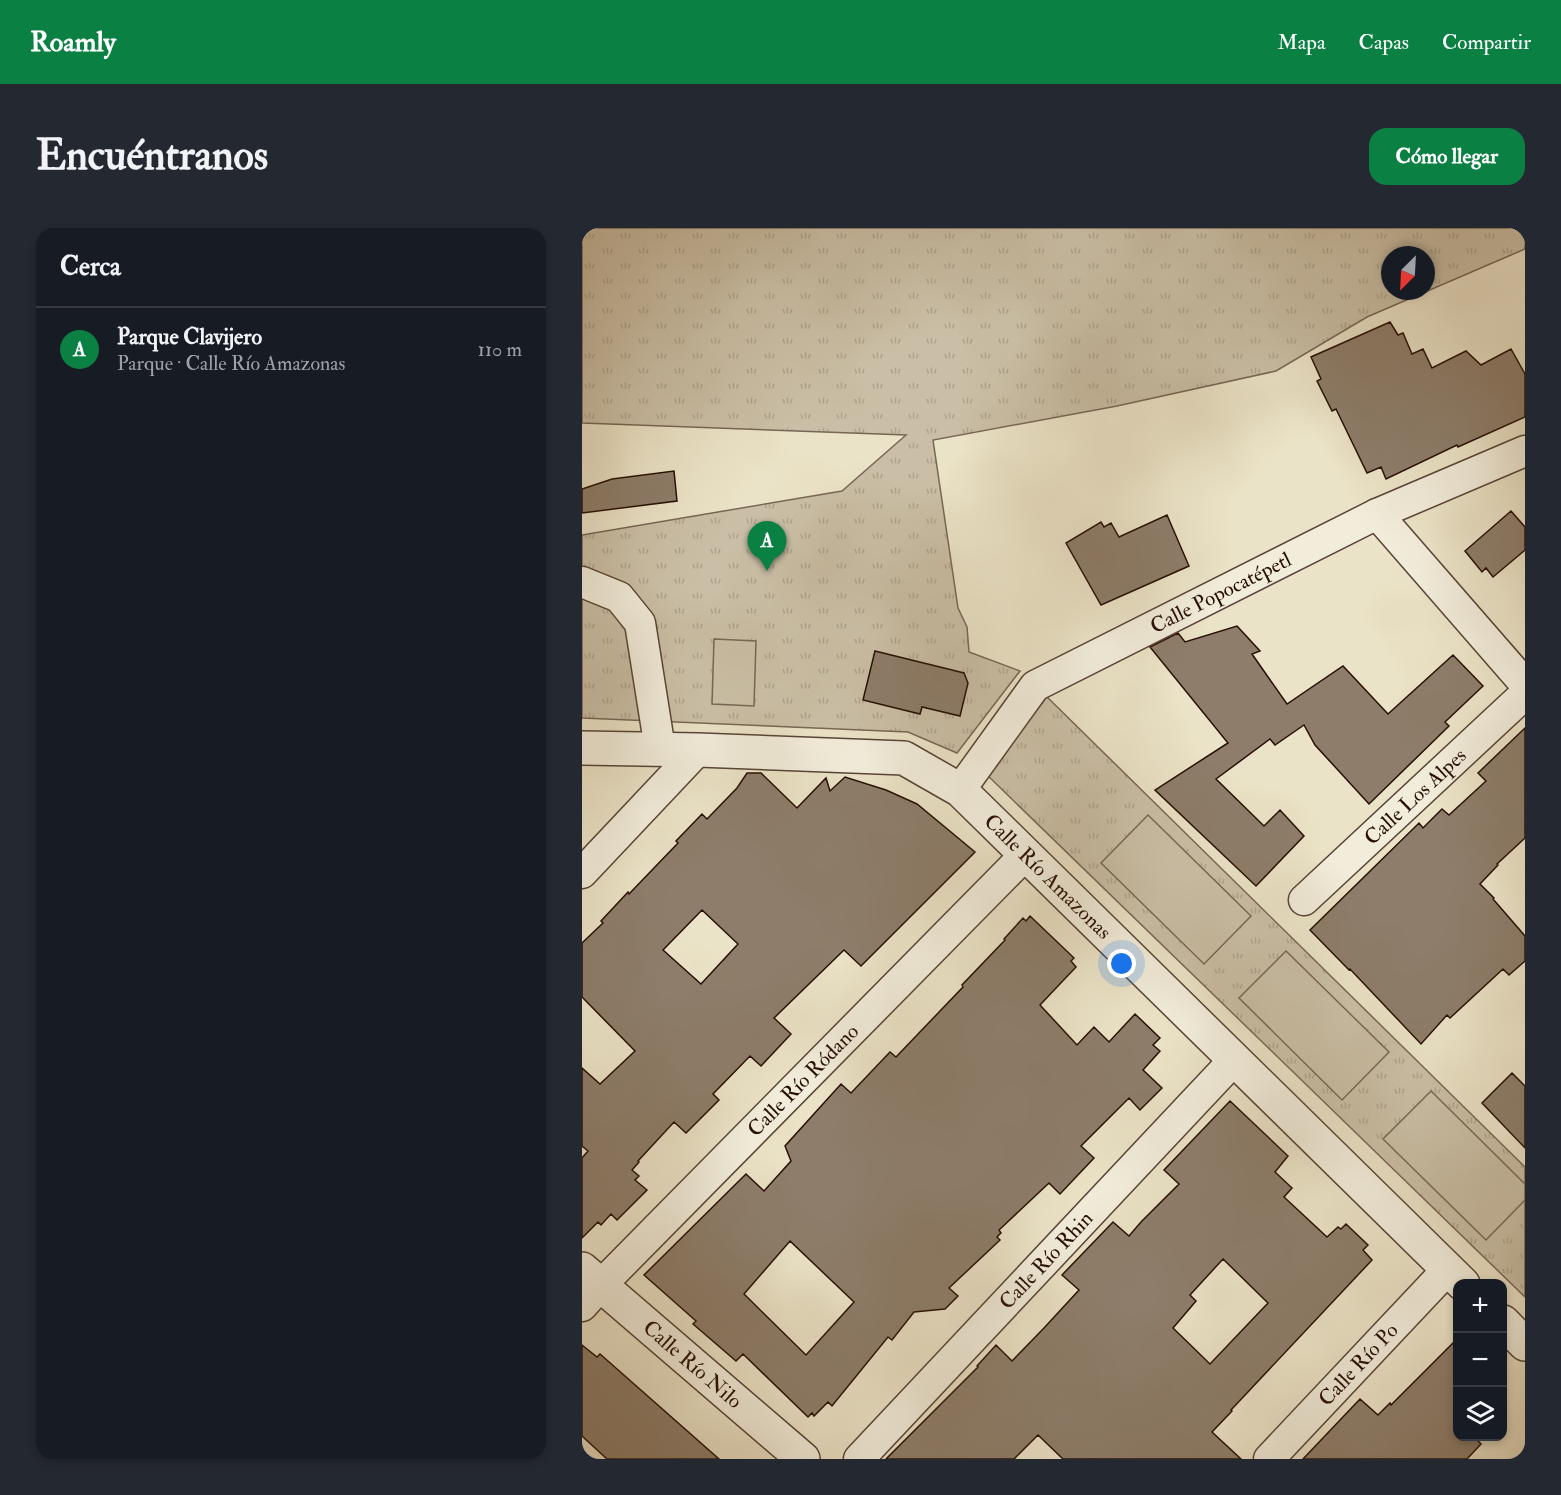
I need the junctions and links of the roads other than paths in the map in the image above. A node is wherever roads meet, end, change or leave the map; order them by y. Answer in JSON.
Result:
{"nodes":[{"id":1,"x":1525,"y":451,"type":"edge"},
{"id":2,"x":1377,"y":514,"type":"junction"},
{"id":3,"x":582,"y":582,"type":"edge"},
{"id":4,"x":1525,"y":684,"type":"edge"},
{"id":5,"x":1525,"y":694,"type":"edge"},
{"id":6,"x":582,"y":748,"type":"edge"},
{"id":7,"x":660,"y":749,"type":"junction"},
{"id":8,"x":698,"y":750,"type":"junction"},
{"id":9,"x":960,"y":790,"type":"junction"},
{"id":10,"x":1026,"y":854,"type":"junction"},
{"id":11,"x":582,"y":873,"type":"edge"},
{"id":12,"x":1304,"y":900,"type":"dead end"},
{"id":13,"x":1234,"y":1060,"type":"junction"},
{"id":14,"x":1455,"y":1276,"type":"edge"},
{"id":15,"x":588,"y":1287,"type":"edge"},
{"id":16,"x":1507,"y":1326,"type":"edge"},
{"id":17,"x":1525,"y":1344,"type":"edge"},
{"id":18,"x":803,"y":1459,"type":"edge"},
{"id":19,"x":859,"y":1459,"type":"edge"},
{"id":20,"x":1269,"y":1459,"type":"edge"}],
"edges":[{"from":1,"to":2,"type":"street","name":"Calle Popocatépetl"},
{"from":2,"to":4,"type":"street"},
{"from":2,"to":9,"type":"street","name":"Calle Popocatépetl"},
{"from":3,"to":7,"type":"street"},
{"from":5,"to":12,"type":"street","name":"Calle Los Alpes"},
{"from":6,"to":7,"type":"street","name":"Calle Río Amazonas"},
{"from":7,"to":8,"type":"street","name":"Calle Río Amazonas"},
{"from":8,"to":9,"type":"street","name":"Calle Río Amazonas"},
{"from":8,"to":11,"type":"street"},
{"from":9,"to":10,"type":"street","name":"Calle Río Amazonas"},
{"from":10,"to":13,"type":"street","name":"Calle Río Amazonas"},
{"from":10,"to":15,"type":"street","name":"Calle Río Ródano"},
{"from":13,"to":14,"type":"street","name":"Calle Río Amazonas"},
{"from":13,"to":19,"type":"street","name":"Calle Río Rhin"},
{"from":14,"to":20,"type":"street","name":"Calle Río Po"},
{"from":15,"to":18,"type":"street","name":"Calle Río Nilo"},
{"from":16,"to":17,"type":"street"}]}
